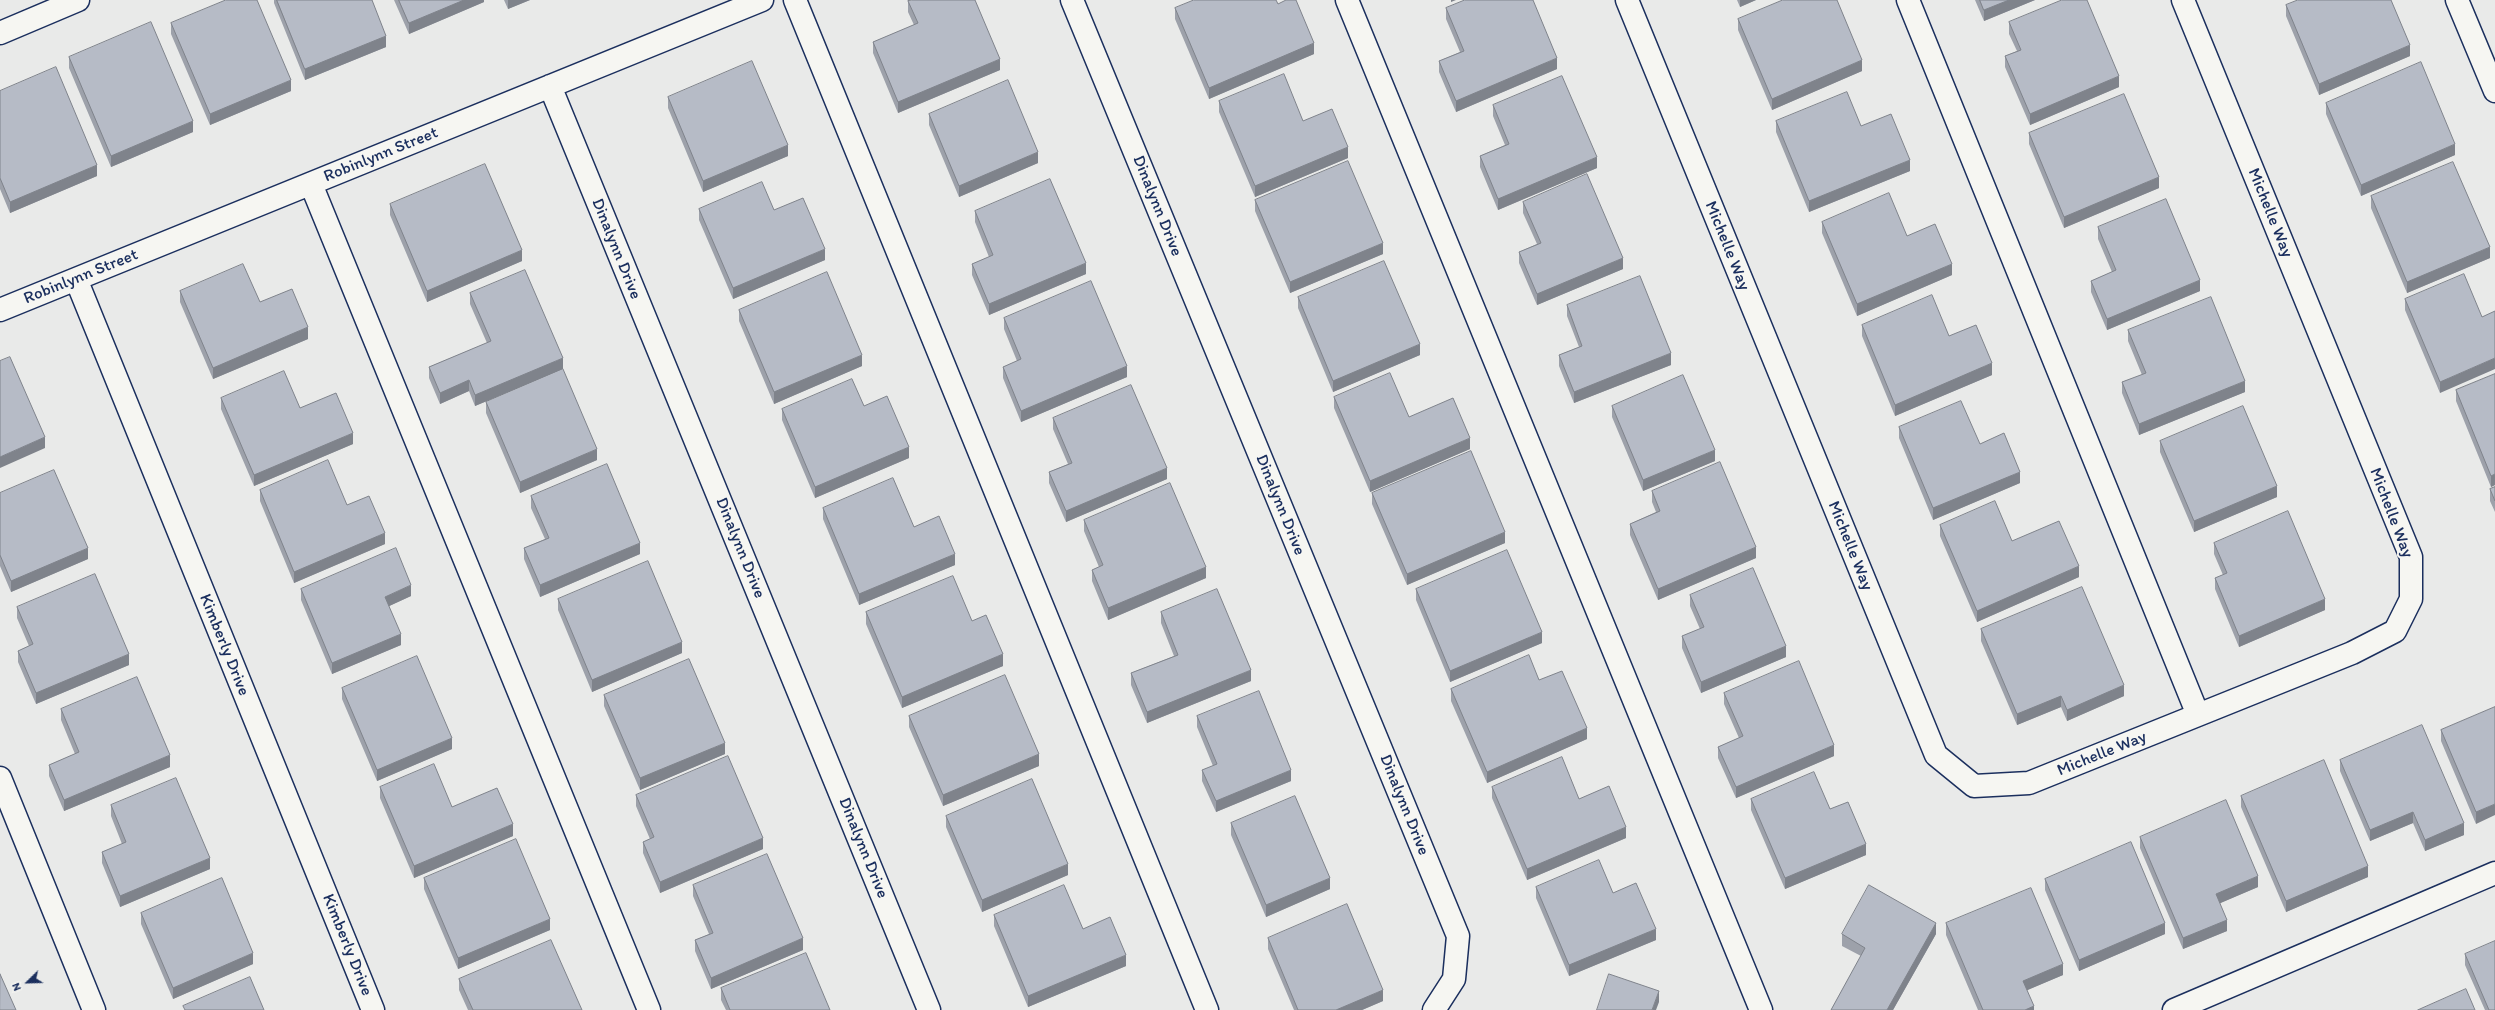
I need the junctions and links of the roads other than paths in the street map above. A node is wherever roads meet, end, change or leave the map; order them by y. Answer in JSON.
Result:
{"nodes":[{"id":1,"x":78,"y":0,"type":"edge"},
{"id":2,"x":762,"y":0,"type":"edge"},
{"id":3,"x":795,"y":0,"type":"edge"},
{"id":4,"x":1072,"y":0,"type":"edge"},
{"id":5,"x":1347,"y":0,"type":"edge"},
{"id":6,"x":1627,"y":0,"type":"edge"},
{"id":7,"x":1908,"y":0,"type":"edge"},
{"id":8,"x":2183,"y":0,"type":"edge"},
{"id":9,"x":2457,"y":0,"type":"edge"},
{"id":10,"x":0,"y":33,"type":"edge"},
{"id":11,"x":550,"y":86,"type":"junction"},
{"id":12,"x":2495,"y":91,"type":"edge"},
{"id":13,"x":310,"y":184,"type":"junction"},
{"id":14,"x":76,"y":279,"type":"junction"},
{"id":15,"x":0,"y":310,"type":"edge"},
{"id":16,"x":2198,"y":715,"type":"junction"},
{"id":17,"x":0,"y":778,"type":"edge"},
{"id":18,"x":2495,"y":873,"type":"edge"},
{"id":19,"x":94,"y":1010,"type":"edge"},
{"id":20,"x":373,"y":1010,"type":"edge"},
{"id":21,"x":649,"y":1010,"type":"edge"},
{"id":22,"x":929,"y":1010,"type":"edge"},
{"id":23,"x":1207,"y":1010,"type":"edge"},
{"id":24,"x":1434,"y":1010,"type":"edge"},
{"id":25,"x":1761,"y":1010,"type":"edge"},
{"id":26,"x":2174,"y":1010,"type":"edge"}],
"edges":[{"from":1,"to":10,"type":"street"},
{"from":2,"to":11,"type":"street","name":"Robinlynn Street"},
{"from":3,"to":23,"type":"street"},
{"from":4,"to":24,"type":"street","name":"Dinalynn Drive"},
{"from":5,"to":25,"type":"street"},
{"from":6,"to":16,"type":"street","name":"Michelle Way"},
{"from":7,"to":16,"type":"street"},
{"from":8,"to":16,"type":"street","name":"Michelle Way"},
{"from":9,"to":12,"type":"street"},
{"from":11,"to":13,"type":"street","name":"Robinlynn Street"},
{"from":11,"to":22,"type":"street","name":"Dinalynn Drive"},
{"from":13,"to":14,"type":"street","name":"Robinlynn Street"},
{"from":13,"to":21,"type":"street"},
{"from":14,"to":15,"type":"street","name":"Robinlynn Street"},
{"from":14,"to":20,"type":"street","name":"Kimberly Drive"},
{"from":17,"to":19,"type":"street"},
{"from":18,"to":26,"type":"street"}]}
